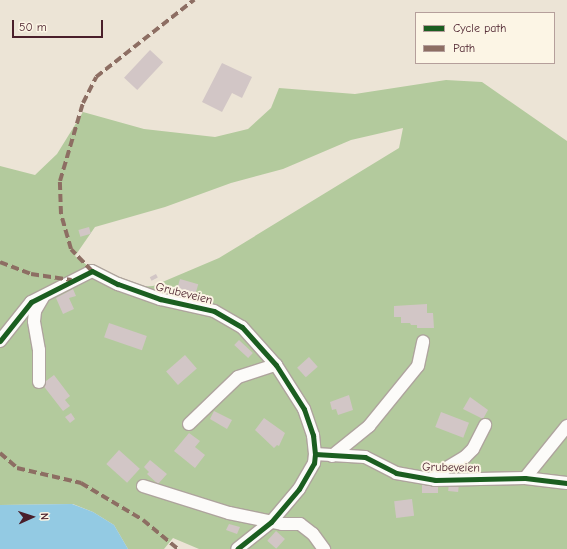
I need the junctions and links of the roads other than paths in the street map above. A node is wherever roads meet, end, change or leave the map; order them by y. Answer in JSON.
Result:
{"nodes":[{"id":1,"x":44,"y":296,"type":"junction"},
{"id":2,"x":0,"y":341,"type":"edge"},
{"id":3,"x":423,"y":342,"type":"dead end"},
{"id":4,"x":276,"y":365,"type":"junction"},
{"id":5,"x":39,"y":382,"type":"dead end"},
{"id":6,"x":189,"y":424,"type":"dead end"},
{"id":7,"x":485,"y":425,"type":"dead end"},
{"id":8,"x":567,"y":426,"type":"edge"},
{"id":9,"x":315,"y":454,"type":"junction"},
{"id":10,"x":332,"y":456,"type":"junction"},
{"id":11,"x":525,"y":478,"type":"junction"},
{"id":12,"x":435,"y":480,"type":"junction"},
{"id":13,"x":567,"y":484,"type":"edge"},
{"id":14,"x":143,"y":486,"type":"dead end"},
{"id":15,"x":271,"y":522,"type":"junction"},
{"id":16,"x":237,"y":549,"type":"edge"},
{"id":17,"x":324,"y":549,"type":"edge"}],
"edges":[{"from":1,"to":2,"type":"street"},
{"from":1,"to":4,"type":"street","name":"Grubeveien"},
{"from":1,"to":5,"type":"street"},
{"from":3,"to":10,"type":"street"},
{"from":4,"to":6,"type":"street"},
{"from":4,"to":9,"type":"street","name":"Grubeveien"},
{"from":7,"to":12,"type":"street"},
{"from":8,"to":11,"type":"street"},
{"from":9,"to":10,"type":"street","name":"Grubeveien"},
{"from":9,"to":15,"type":"street"},
{"from":10,"to":12,"type":"street","name":"Grubeveien"},
{"from":11,"to":12,"type":"street","name":"Grubeveien"},
{"from":11,"to":13,"type":"street","name":"Grubeveien"},
{"from":14,"to":15,"type":"street"},
{"from":15,"to":16,"type":"street"},
{"from":15,"to":17,"type":"street"}]}
